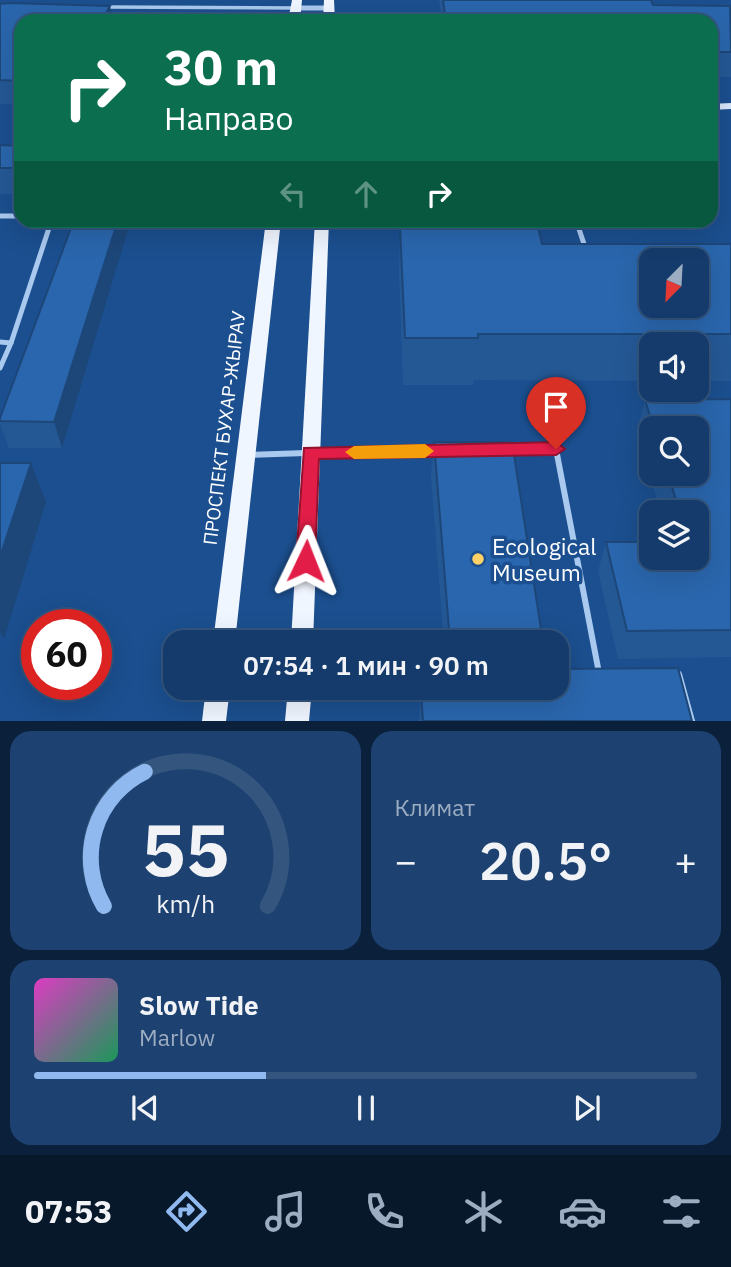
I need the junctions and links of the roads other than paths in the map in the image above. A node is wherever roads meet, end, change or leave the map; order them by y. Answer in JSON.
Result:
{"nodes":[{"id":1,"x":296,"y":4,"type":"edge"},
{"id":2,"x":329,"y":4,"type":"edge"},
{"id":3,"x":95,"y":7,"type":"edge"},
{"id":4,"x":49,"y":228,"type":"edge"},
{"id":5,"x":273,"y":228,"type":"edge"},
{"id":6,"x":322,"y":228,"type":"edge"},
{"id":7,"x":579,"y":228,"type":"edge"},
{"id":8,"x":588,"y":257,"type":"edge"},
{"id":9,"x":0,"y":342,"type":"edge"},
{"id":10,"x":11,"y":343,"type":"junction"},
{"id":11,"x":0,"y":368,"type":"edge"},
{"id":12,"x":447,"y":450,"type":"edge"},
{"id":13,"x":502,"y":450,"type":"edge"},
{"id":14,"x":310,"y":453,"type":"junction"},
{"id":15,"x":246,"y":455,"type":"junction"},
{"id":16,"x":225,"y":630,"type":"edge"},
{"id":17,"x":303,"y":630,"type":"edge"},
{"id":18,"x":665,"y":671,"type":"edge"},
{"id":19,"x":612,"y":673,"type":"edge"},
{"id":20,"x":217,"y":700,"type":"edge"},
{"id":21,"x":299,"y":700,"type":"edge"},
{"id":22,"x":214,"y":721,"type":"edge"},
{"id":23,"x":298,"y":721,"type":"edge"},
{"id":24,"x":692,"y":721,"type":"edge"}],
"edges":[{"from":1,"to":2,"type":"street"},
{"from":1,"to":3,"type":"lane"},
{"from":4,"to":10,"type":"lane"},
{"from":5,"to":15,"type":"main road","name":"ПРОСПЕКТ БУХАР-ЖЫРАУ"},
{"from":6,"to":14,"type":"main road"},
{"from":7,"to":8,"type":"lane"},
{"from":9,"to":10,"type":"lane"},
{"from":10,"to":11,"type":"lane"},
{"from":12,"to":14,"type":"lane"},
{"from":13,"to":19,"type":"lane"},
{"from":14,"to":15,"type":"lane"},
{"from":14,"to":17,"type":"main road"},
{"from":15,"to":16,"type":"main road","name":"ПРОСПЕКТ БУХАР-ЖЫРАУ"},
{"from":18,"to":24,"type":"lane"},
{"from":20,"to":22,"type":"main road"},
{"from":21,"to":23,"type":"main road"}]}
